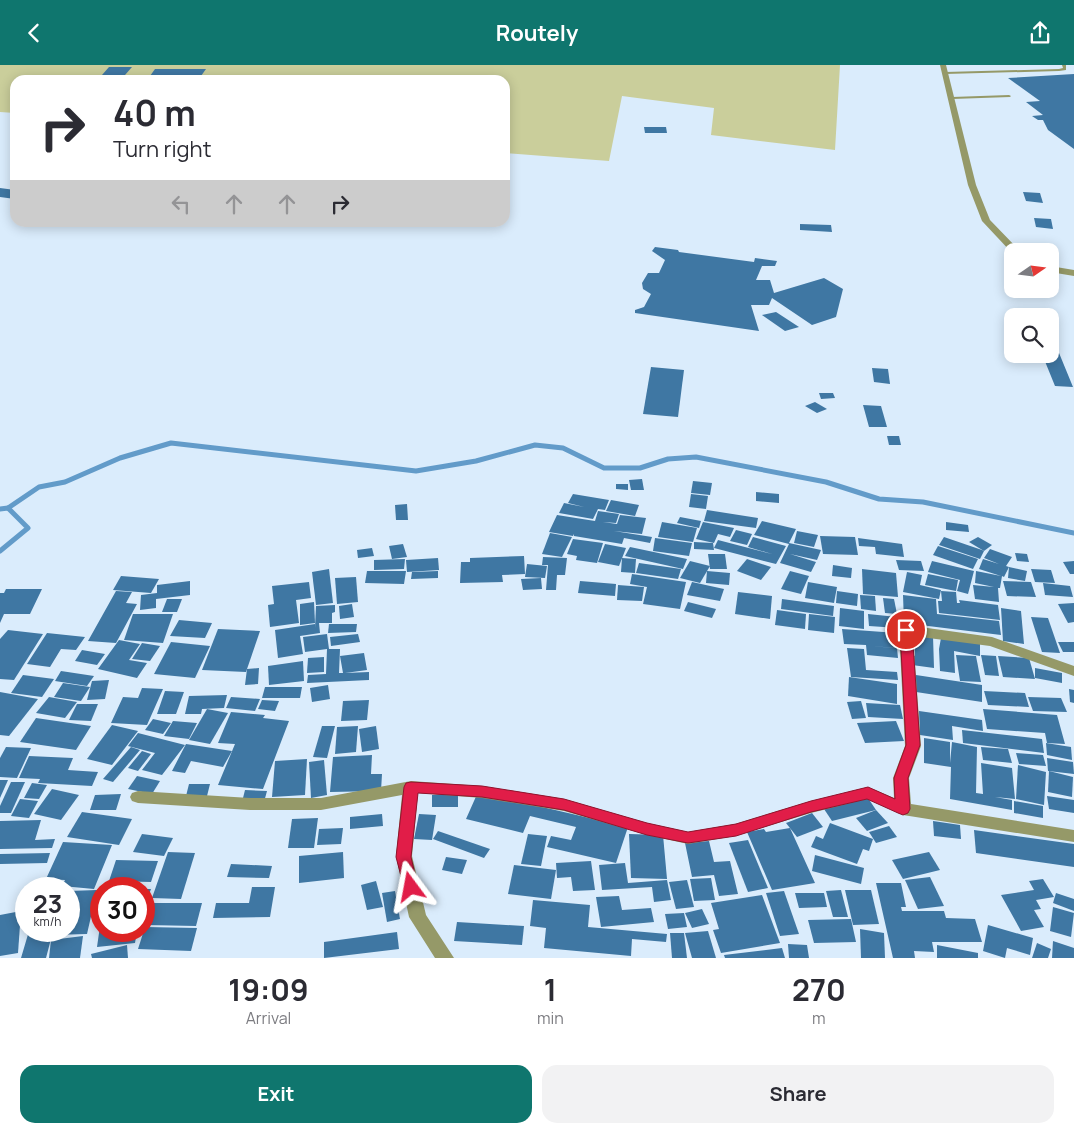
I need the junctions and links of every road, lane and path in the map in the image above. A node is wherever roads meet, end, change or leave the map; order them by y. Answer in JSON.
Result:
{"nodes":[{"id":1,"x":1064,"y":65,"type":"edge"},
{"id":2,"x":944,"y":69,"type":"edge"},
{"id":3,"x":1009,"y":96,"type":"dead end"},
{"id":4,"x":952,"y":98,"type":"junction"},
{"id":5,"x":1008,"y":243,"type":"edge"},
{"id":6,"x":1059,"y":270,"type":"edge"},
{"id":7,"x":1074,"y":273,"type":"edge"},
{"id":8,"x":1074,"y":671,"type":"edge"},
{"id":9,"x":411,"y":787,"type":"junction"},
{"id":10,"x":138,"y":797,"type":"dead end"},
{"id":11,"x":903,"y":809,"type":"junction"},
{"id":12,"x":1074,"y":836,"type":"edge"},
{"id":13,"x":446,"y":958,"type":"edge"}],
"edges":[{"from":1,"to":2,"type":"lane"},
{"from":2,"to":4,"type":"street"},
{"from":3,"to":4,"type":"lane"},
{"from":4,"to":5,"type":"street"},
{"from":6,"to":7,"type":"street"},
{"from":8,"to":11,"type":"street"},
{"from":9,"to":10,"type":"street"},
{"from":9,"to":11,"type":"street"},
{"from":9,"to":13,"type":"street"},
{"from":11,"to":12,"type":"street"}]}
